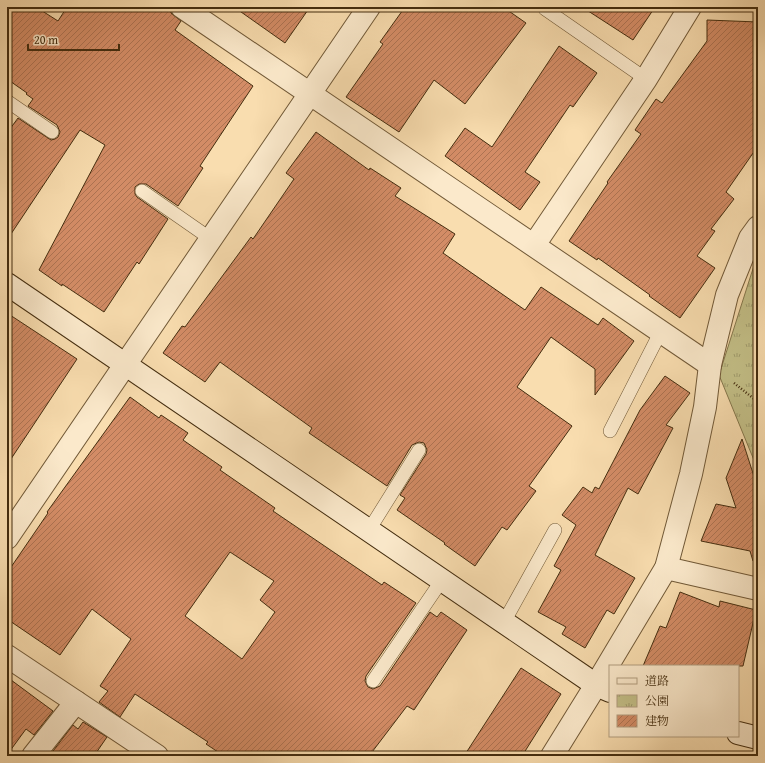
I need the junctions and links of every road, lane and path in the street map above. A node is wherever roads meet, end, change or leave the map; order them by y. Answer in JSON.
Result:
{"nodes":[{"id":1,"x":182,"y":7,"type":"edge"},
{"id":2,"x":368,"y":7,"type":"edge"},
{"id":3,"x":690,"y":7,"type":"edge"},
{"id":4,"x":545,"y":9,"type":"dead end"},
{"id":5,"x":646,"y":78,"type":"junction"},
{"id":6,"x":310,"y":94,"type":"junction"},
{"id":7,"x":7,"y":101,"type":"edge"},
{"id":8,"x":52,"y":132,"type":"dead end"},
{"id":9,"x":142,"y":191,"type":"dead end"},
{"id":10,"x":758,"y":227,"type":"edge"},
{"id":11,"x":211,"y":239,"type":"junction"},
{"id":12,"x":534,"y":245,"type":"junction"},
{"id":13,"x":7,"y":284,"type":"edge"},
{"id":14,"x":661,"y":331,"type":"junction"},
{"id":15,"x":125,"y":364,"type":"junction"},
{"id":16,"x":710,"y":365,"type":"junction"},
{"id":17,"x":610,"y":431,"type":"dead end"},
{"id":18,"x":419,"y":450,"type":"dead end"},
{"id":19,"x":368,"y":530,"type":"junction"},
{"id":20,"x":555,"y":530,"type":"dead end"},
{"id":21,"x":7,"y":538,"type":"edge"},
{"id":22,"x":666,"y":568,"type":"junction"},
{"id":23,"x":442,"y":580,"type":"junction"},
{"id":24,"x":758,"y":589,"type":"edge"},
{"id":25,"x":504,"y":622,"type":"junction"},
{"id":26,"x":7,"y":656,"type":"edge"},
{"id":27,"x":615,"y":665,"type":"edge"},
{"id":28,"x":609,"y":677,"type":"edge"},
{"id":29,"x":373,"y":681,"type":"dead end"},
{"id":30,"x":603,"y":688,"type":"edge"},
{"id":31,"x":76,"y":702,"type":"junction"},
{"id":32,"x":739,"y":734,"type":"edge"},
{"id":33,"x":758,"y":738,"type":"edge"},
{"id":34,"x":33,"y":756,"type":"edge"},
{"id":35,"x":157,"y":756,"type":"edge"},
{"id":36,"x":552,"y":756,"type":"edge"}],
"edges":[{"from":1,"to":6,"type":"street"},
{"from":2,"to":6,"type":"street"},
{"from":3,"to":5,"type":"street"},
{"from":4,"to":5,"type":"lane"},
{"from":5,"to":12,"type":"street"},
{"from":6,"to":11,"type":"street"},
{"from":6,"to":12,"type":"street"},
{"from":7,"to":8,"type":"lane"},
{"from":9,"to":11,"type":"lane"},
{"from":10,"to":16,"type":"street"},
{"from":11,"to":15,"type":"street"},
{"from":12,"to":14,"type":"street"},
{"from":13,"to":15,"type":"street"},
{"from":14,"to":16,"type":"street"},
{"from":14,"to":17,"type":"lane"},
{"from":15,"to":19,"type":"street"},
{"from":15,"to":21,"type":"street"},
{"from":16,"to":22,"type":"street"},
{"from":18,"to":19,"type":"lane"},
{"from":19,"to":23,"type":"street"},
{"from":20,"to":25,"type":"lane"},
{"from":22,"to":24,"type":"street"},
{"from":22,"to":27,"type":"street"},
{"from":23,"to":25,"type":"street"},
{"from":23,"to":29,"type":"lane"},
{"from":25,"to":30,"type":"street"},
{"from":26,"to":31,"type":"street"},
{"from":28,"to":30,"type":"street"},
{"from":30,"to":36,"type":"street"},
{"from":31,"to":34,"type":"street"},
{"from":31,"to":35,"type":"street"},
{"from":32,"to":33,"type":"street"}]}
